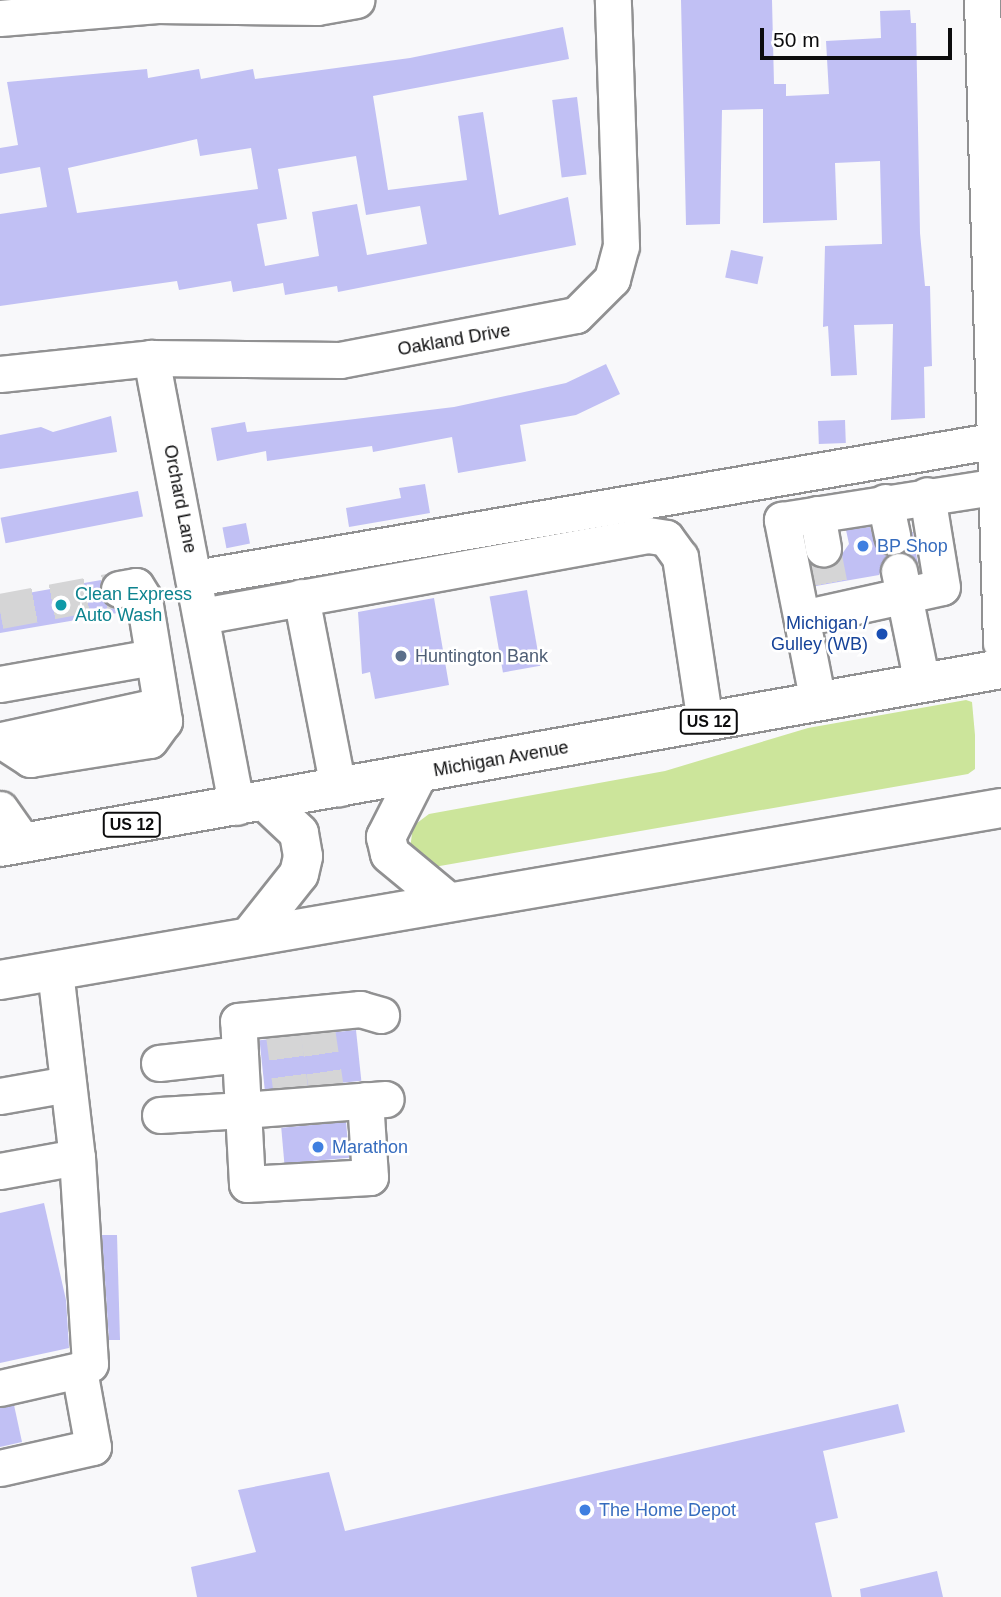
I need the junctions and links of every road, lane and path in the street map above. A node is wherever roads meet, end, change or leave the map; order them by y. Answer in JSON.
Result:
{"nodes":[{"id":1,"x":356,"y":0,"type":"edge"},
{"id":2,"x":613,"y":0,"type":"edge"},
{"id":3,"x":982,"y":0,"type":"edge"},
{"id":4,"x":261,"y":4,"type":"edge"},
{"id":5,"x":0,"y":18,"type":"edge"},
{"id":6,"x":151,"y":358,"type":"junction"},
{"id":7,"x":0,"y":374,"type":"edge"},
{"id":8,"x":997,"y":440,"type":"junction"},
{"id":9,"x":998,"y":486,"type":"junction"},
{"id":10,"x":927,"y":495,"type":"junction"},
{"id":11,"x":885,"y":502,"type":"junction"},
{"id":12,"x":817,"y":514,"type":"junction"},
{"id":13,"x":892,"y":536,"type":"dead end"},
{"id":14,"x":823,"y":548,"type":"tunnel mouth"},
{"id":15,"x":195,"y":578,"type":"junction"},
{"id":16,"x":902,"y":583,"type":"junction"},
{"id":17,"x":119,"y":589,"type":"tunnel mouth"},
{"id":18,"x":301,"y":597,"type":"junction"},
{"id":19,"x":822,"y":604,"type":"junction"},
{"id":20,"x":202,"y":616,"type":"junction"},
{"id":21,"x":1001,"y":643,"type":"edge"},
{"id":22,"x":153,"y":657,"type":"junction"},
{"id":23,"x":1001,"y":669,"type":"edge"},
{"id":24,"x":0,"y":684,"type":"edge"},
{"id":25,"x":922,"y":684,"type":"junction"},
{"id":26,"x":817,"y":702,"type":"junction"},
{"id":27,"x":705,"y":722,"type":"junction"},
{"id":28,"x":0,"y":740,"type":"edge"},
{"id":29,"x":418,"y":774,"type":"junction"},
{"id":30,"x":338,"y":788,"type":"junction"},
{"id":31,"x":251,"y":804,"type":"junction"},
{"id":32,"x":1001,"y":808,"type":"edge"},
{"id":33,"x":0,"y":809,"type":"edge"},
{"id":34,"x":12,"y":845,"type":"edge"},
{"id":35,"x":448,"y":902,"type":"junction"},
{"id":36,"x":249,"y":937,"type":"junction"},
{"id":37,"x":55,"y":971,"type":"junction"},
{"id":38,"x":0,"y":980,"type":"edge"},
{"id":39,"x":381,"y":1015,"type":"dead end"},
{"id":40,"x":240,"y":1054,"type":"junction"},
{"id":41,"x":159,"y":1063,"type":"dead end"},
{"id":42,"x":68,"y":1084,"type":"junction"},
{"id":43,"x":0,"y":1096,"type":"edge"},
{"id":44,"x":243,"y":1110,"type":"junction"},
{"id":45,"x":160,"y":1115,"type":"dead end"},
{"id":46,"x":77,"y":1157,"type":"junction"},
{"id":47,"x":0,"y":1171,"type":"edge"},
{"id":48,"x":79,"y":1370,"type":"junction"},
{"id":49,"x":0,"y":1388,"type":"edge"},
{"id":50,"x":0,"y":1468,"type":"edge"}],
"edges":[{"from":1,"to":4,"type":"street"},
{"from":2,"to":6,"type":"street","name":"Oakland Drive"},
{"from":3,"to":8,"type":"street"},
{"from":4,"to":5,"type":"street"},
{"from":6,"to":7,"type":"street","name":"Oakland Drive"},
{"from":6,"to":15,"type":"street","name":"Orchard Lane"},
{"from":8,"to":9,"type":"street"},
{"from":8,"to":15,"type":"street"},
{"from":9,"to":10,"type":"street"},
{"from":9,"to":21,"type":"street"},
{"from":10,"to":11,"type":"street"},
{"from":10,"to":16,"type":"street"},
{"from":11,"to":12,"type":"street"},
{"from":11,"to":13,"type":"street"},
{"from":12,"to":14,"type":"street"},
{"from":12,"to":19,"type":"street"},
{"from":15,"to":20,"type":"street","name":"Orchard Lane"},
{"from":16,"to":19,"type":"street"},
{"from":16,"to":25,"type":"street"},
{"from":17,"to":22,"type":"street"},
{"from":18,"to":20,"type":"street"},
{"from":18,"to":27,"type":"street"},
{"from":18,"to":30,"type":"street"},
{"from":19,"to":26,"type":"street"},
{"from":20,"to":31,"type":"street","name":"Orchard Lane"},
{"from":22,"to":24,"type":"street"},
{"from":22,"to":28,"type":"street"},
{"from":23,"to":25,"type":"main road","name":"Michigan Avenue","number":"US 12"},
{"from":25,"to":26,"type":"main road","name":"Michigan Avenue","number":"US 12"},
{"from":26,"to":27,"type":"main road","name":"Michigan Avenue","number":"US 12"},
{"from":27,"to":29,"type":"main road","name":"Michigan Avenue","number":"US 12"},
{"from":29,"to":30,"type":"main road","name":"Michigan Avenue","number":"US 12"},
{"from":29,"to":35,"type":"main road"},
{"from":30,"to":31,"type":"main road","name":"Michigan Avenue","number":"US 12"},
{"from":31,"to":34,"type":"main road","name":"Michigan Avenue","number":"US 12"},
{"from":31,"to":36,"type":"main road"},
{"from":32,"to":35,"type":"main road"},
{"from":33,"to":34,"type":"street"},
{"from":35,"to":36,"type":"main road"},
{"from":36,"to":37,"type":"main road"},
{"from":37,"to":38,"type":"main road"},
{"from":37,"to":42,"type":"street"},
{"from":39,"to":40,"type":"street"},
{"from":40,"to":41,"type":"street"},
{"from":40,"to":44,"type":"street"},
{"from":42,"to":43,"type":"street"},
{"from":42,"to":46,"type":"street"},
{"from":44,"to":44,"type":"street"},
{"from":44,"to":45,"type":"street"},
{"from":46,"to":47,"type":"street"},
{"from":46,"to":48,"type":"street"},
{"from":48,"to":49,"type":"street"},
{"from":48,"to":50,"type":"street"}]}
